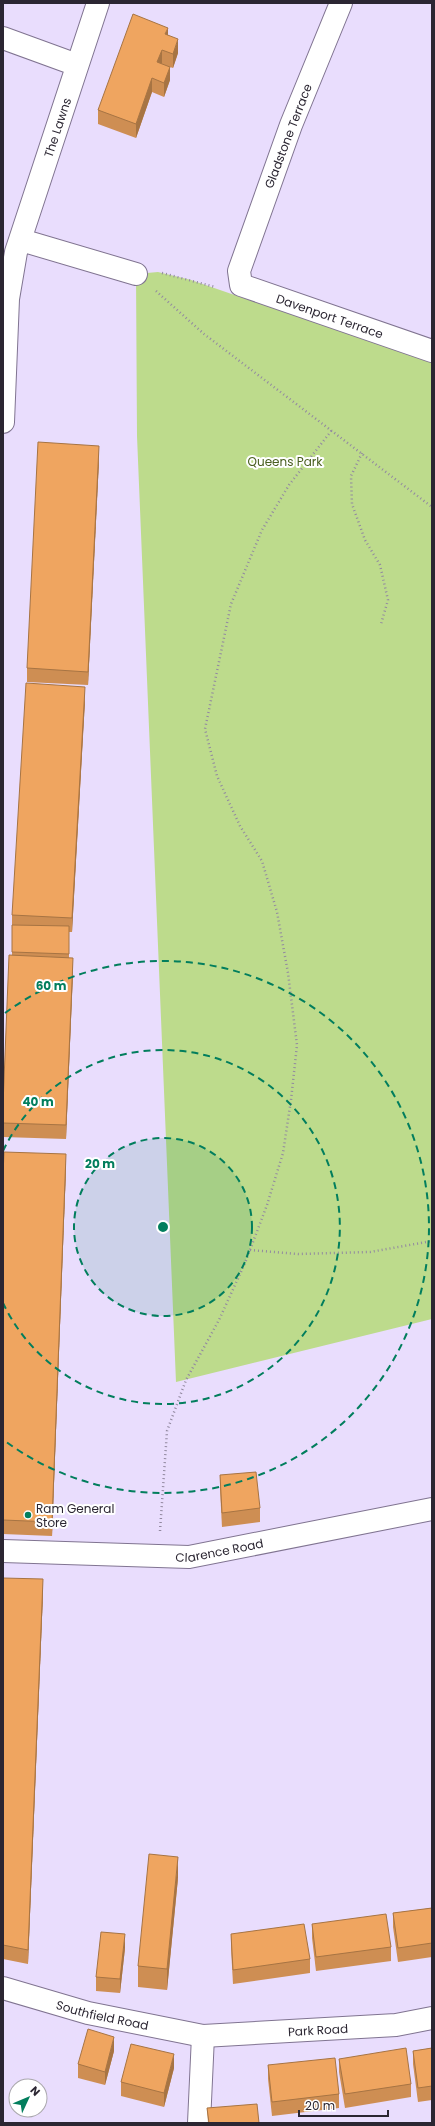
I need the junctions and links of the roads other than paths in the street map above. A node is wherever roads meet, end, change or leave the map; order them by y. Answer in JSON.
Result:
{"nodes":[{"id":1,"x":98,"y":3,"type":"edge"},
{"id":2,"x":340,"y":3,"type":"edge"},
{"id":3,"x":3,"y":38,"type":"edge"},
{"id":4,"x":77,"y":65,"type":"junction"},
{"id":5,"x":13,"y":247,"type":"edge"},
{"id":6,"x":239,"y":271,"type":"joint"},
{"id":7,"x":136,"y":274,"type":"road end"},
{"id":8,"x":432,"y":351,"type":"edge"},
{"id":9,"x":3,"y":422,"type":"edge"},
{"id":10,"x":432,"y":1509,"type":"edge"},
{"id":11,"x":3,"y":1551,"type":"edge"},
{"id":12,"x":3,"y":1988,"type":"edge"},
{"id":13,"x":432,"y":2018,"type":"edge"},
{"id":14,"x":204,"y":2036,"type":"junction"},
{"id":15,"x":199,"y":2123,"type":"edge"}],
"edges":[{"from":1,"to":4,"type":"street","name":"The Lawns"},
{"from":2,"to":6,"type":"street","name":"Gladstone Terrace"},
{"from":3,"to":4,"type":"street"},
{"from":4,"to":5,"type":"street","name":"The Lawns"},
{"from":5,"to":7,"type":"street"},
{"from":5,"to":9,"type":"street","name":"The Lawns"},
{"from":6,"to":8,"type":"street","name":"Davenport Terrace"},
{"from":10,"to":11,"type":"street","name":"Clarence Road"},
{"from":12,"to":14,"type":"street","name":"Southfield Road"},
{"from":13,"to":14,"type":"street","name":"Park Road"},
{"from":14,"to":15,"type":"street"}]}
